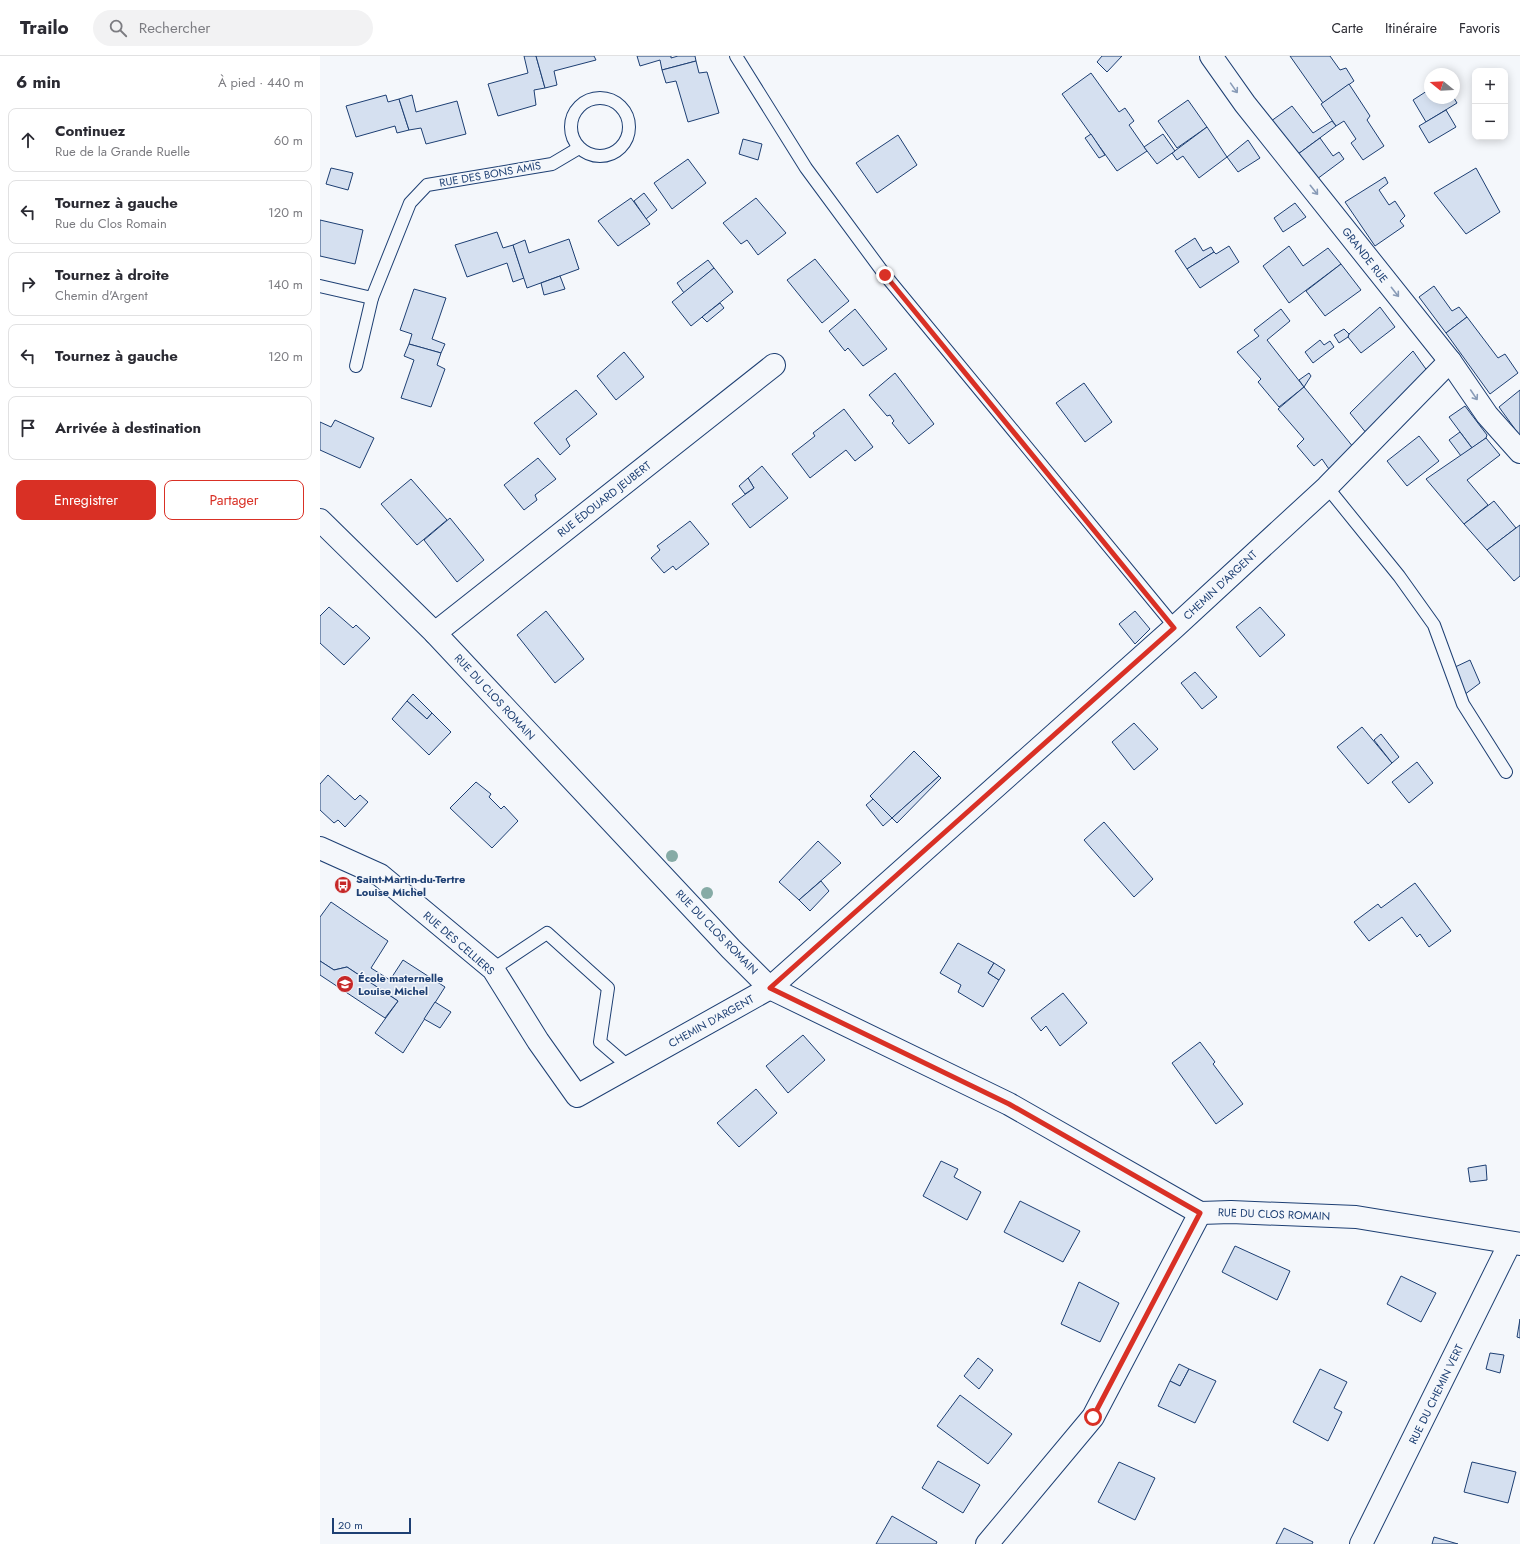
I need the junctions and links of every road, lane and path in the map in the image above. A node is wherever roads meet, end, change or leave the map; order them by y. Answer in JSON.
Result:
{"nodes":[{"id":1,"x":736,"y":56,"type":"edge"},
{"id":2,"x":1211,"y":56,"type":"edge"},
{"id":3,"x":579,"y":148,"type":"junction"},
{"id":4,"x":320,"y":286,"type":"edge"},
{"id":5,"x":372,"y":298,"type":"junction"},
{"id":6,"x":1450,"y":361,"type":"junction"},
{"id":7,"x":774,"y":365,"type":"dead end"},
{"id":8,"x":356,"y":366,"type":"dead end"},
{"id":9,"x":1520,"y":452,"type":"edge"},
{"id":10,"x":1327,"y":487,"type":"junction"},
{"id":11,"x":320,"y":520,"type":"edge"},
{"id":12,"x":1174,"y":628,"type":"junction"},
{"id":13,"x":435,"y":633,"type":"junction"},
{"id":14,"x":1506,"y":772,"type":"dead end"},
{"id":15,"x":320,"y":848,"type":"edge"},
{"id":16,"x":493,"y":969,"type":"junction"},
{"id":17,"x":770,"y":988,"type":"junction"},
{"id":18,"x":629,"y":1067,"type":"junction"},
{"id":19,"x":577,"y":1096,"type":"joint"},
{"id":20,"x":1200,"y":1213,"type":"junction"},
{"id":21,"x":1515,"y":1244,"type":"edge"},
{"id":22,"x":987,"y":1544,"type":"edge"},
{"id":23,"x":1361,"y":1544,"type":"edge"}],
"edges":[{"from":1,"to":12,"type":"lane"},
{"from":2,"to":6,"type":"street","name":"GRANDE RUE","one_way":true},
{"from":3,"to":3,"type":"lane"},
{"from":3,"to":5,"type":"lane","name":"RUE DES BONS AMIS"},
{"from":4,"to":5,"type":"lane"},
{"from":5,"to":8,"type":"lane","name":"RUE DES BONS AMIS"},
{"from":6,"to":9,"type":"street","name":"GRANDE RUE","one_way":true},
{"from":6,"to":10,"type":"street","name":"CHEMIN D'ARGENT"},
{"from":7,"to":13,"type":"street","name":"RUE ÉDOUARD JEUBERT"},
{"from":10,"to":12,"type":"street","name":"CHEMIN D'ARGENT"},
{"from":10,"to":14,"type":"lane"},
{"from":11,"to":13,"type":"street","name":"RUE DU CLOS ROMAIN"},
{"from":12,"to":17,"type":"street","name":"CHEMIN D'ARGENT"},
{"from":13,"to":17,"type":"street","name":"RUE DU CLOS ROMAIN"},
{"from":15,"to":16,"type":"street","name":"RUE DES CELLIERS"},
{"from":16,"to":18,"type":"lane"},
{"from":16,"to":19,"type":"street","name":"RUE DES CELLIERS"},
{"from":17,"to":18,"type":"street","name":"CHEMIN D'ARGENT"},
{"from":17,"to":20,"type":"street","name":"RUE DU CLOS ROMAIN"},
{"from":18,"to":19,"type":"street","name":"CHEMIN D'ARGENT"},
{"from":20,"to":21,"type":"street","name":"RUE DU CLOS ROMAIN"},
{"from":20,"to":22,"type":"street"},
{"from":21,"to":23,"type":"street","name":"RUE DU CHEMIN VERT"}]}
